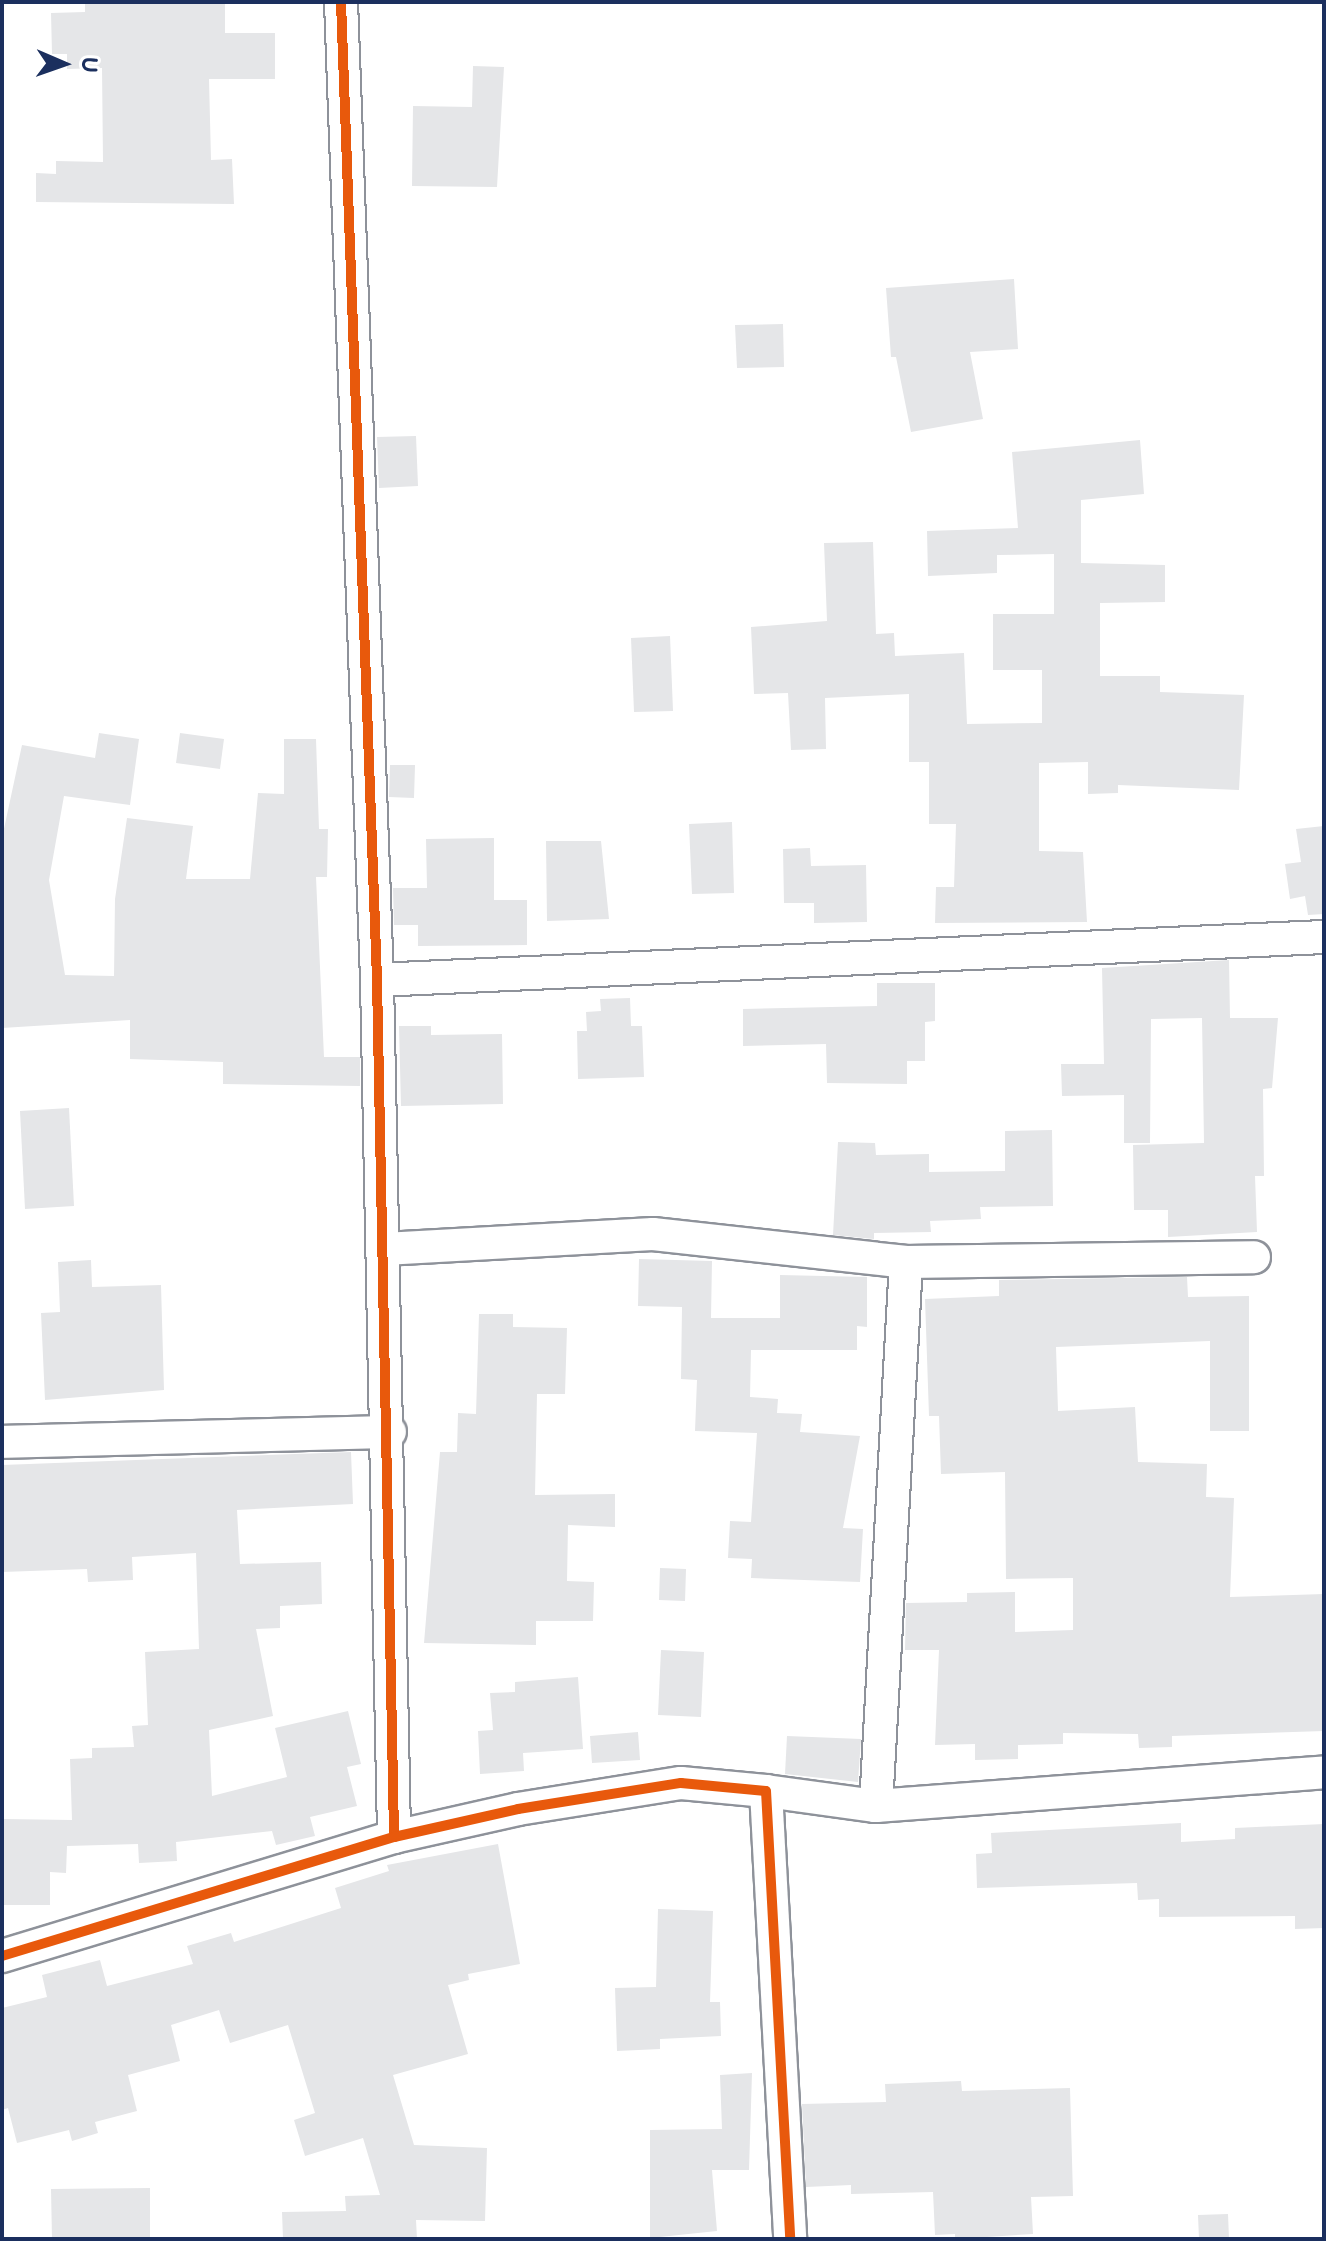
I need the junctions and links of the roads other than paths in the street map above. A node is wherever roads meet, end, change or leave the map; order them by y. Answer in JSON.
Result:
{"nodes":[{"id":1,"x":341,"y":2,"type":"edge"},
{"id":2,"x":1324,"y":937,"type":"edge"},
{"id":3,"x":377,"y":980,"type":"junction"},
{"id":4,"x":384,"y":1249,"type":"junction"},
{"id":5,"x":1254,"y":1257,"type":"dead end"},
{"id":6,"x":906,"y":1262,"type":"junction"},
{"id":7,"x":390,"y":1432,"type":"junction"},
{"id":8,"x":2,"y":1442,"type":"edge"},
{"id":9,"x":1324,"y":1772,"type":"edge"},
{"id":10,"x":766,"y":1791,"type":"junction"},
{"id":11,"x":876,"y":1806,"type":"junction"},
{"id":12,"x":394,"y":1837,"type":"junction"},
{"id":13,"x":2,"y":1956,"type":"edge"},
{"id":14,"x":790,"y":2239,"type":"edge"}],
"edges":[{"from":1,"to":3,"type":"street"},
{"from":2,"to":3,"type":"street"},
{"from":3,"to":4,"type":"street"},
{"from":4,"to":6,"type":"street"},
{"from":4,"to":7,"type":"street"},
{"from":5,"to":6,"type":"street"},
{"from":6,"to":11,"type":"street"},
{"from":7,"to":8,"type":"street"},
{"from":7,"to":12,"type":"street"},
{"from":9,"to":11,"type":"street"},
{"from":10,"to":11,"type":"street"},
{"from":10,"to":12,"type":"street"},
{"from":10,"to":14,"type":"street"},
{"from":12,"to":13,"type":"street"}]}
